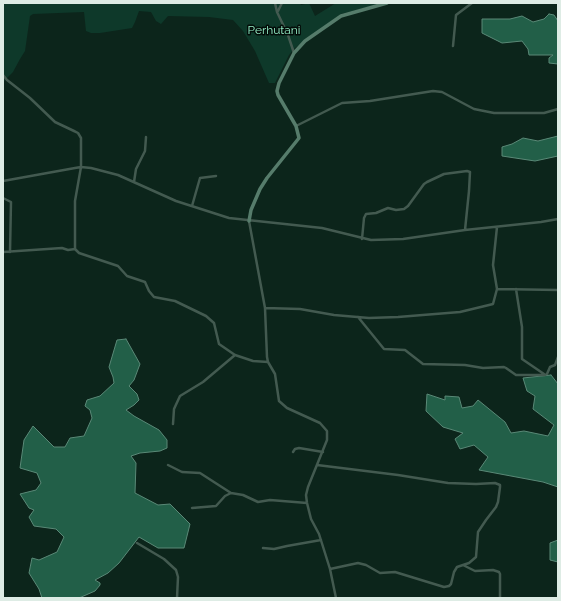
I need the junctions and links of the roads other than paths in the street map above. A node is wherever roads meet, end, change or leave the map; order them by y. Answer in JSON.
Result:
{"nodes":[{"id":1,"x":275,"y":3,"type":"edge"},
{"id":2,"x":282,"y":3,"type":"edge"},
{"id":3,"x":387,"y":3,"type":"edge"},
{"id":4,"x":472,"y":3,"type":"edge"},
{"id":5,"x":277,"y":12,"type":"junction"},
{"id":6,"x":453,"y":46,"type":"dead end"},
{"id":7,"x":294,"y":53,"type":"junction"},
{"id":8,"x":3,"y":75,"type":"edge"},
{"id":9,"x":558,"y":109,"type":"edge"},
{"id":10,"x":296,"y":126,"type":"junction"},
{"id":11,"x":146,"y":137,"type":"dead end"},
{"id":12,"x":81,"y":167,"type":"junction"},
{"id":13,"x":216,"y":176,"type":"dead end"},
{"id":14,"x":3,"y":181,"type":"edge"},
{"id":15,"x":134,"y":182,"type":"junction"},
{"id":16,"x":3,"y":198,"type":"edge"},
{"id":17,"x":192,"y":206,"type":"junction"},
{"id":18,"x":558,"y":218,"type":"edge"},
{"id":19,"x":249,"y":221,"type":"junction"},
{"id":20,"x":497,"y":227,"type":"junction"},
{"id":21,"x":465,"y":230,"type":"junction"},
{"id":22,"x":362,"y":239,"type":"junction"},
{"id":23,"x":76,"y":249,"type":"junction"},
{"id":24,"x":3,"y":252,"type":"edge"},
{"id":25,"x":10,"y":252,"type":"junction"},
{"id":26,"x":497,"y":289,"type":"junction"},
{"id":27,"x":516,"y":289,"type":"junction"},
{"id":28,"x":558,"y":290,"type":"edge"},
{"id":29,"x":265,"y":308,"type":"junction"},
{"id":30,"x":357,"y":317,"type":"junction"},
{"id":31,"x":235,"y":355,"type":"junction"},
{"id":32,"x":558,"y":357,"type":"edge"},
{"id":33,"x":268,"y":362,"type":"junction"},
{"id":34,"x":545,"y":375,"type":"junction"},
{"id":35,"x":173,"y":424,"type":"dead end"},
{"id":36,"x":293,"y":452,"type":"dead end"},
{"id":37,"x":323,"y":452,"type":"junction"},
{"id":38,"x":168,"y":465,"type":"dead end"},
{"id":39,"x":317,"y":465,"type":"junction"},
{"id":40,"x":231,"y":493,"type":"junction"},
{"id":41,"x":306,"y":503,"type":"junction"},
{"id":42,"x":192,"y":508,"type":"dead end"},
{"id":43,"x":321,"y":540,"type":"junction"},
{"id":44,"x":137,"y":543,"type":"dead end"},
{"id":45,"x":262,"y":548,"type":"dead end"},
{"id":46,"x":463,"y":564,"type":"junction"},
{"id":47,"x":330,"y":569,"type":"junction"},
{"id":48,"x":177,"y":598,"type":"edge"},
{"id":49,"x":336,"y":598,"type":"edge"},
{"id":50,"x":500,"y":598,"type":"edge"}],
"edges":[{"from":1,"to":5,"type":"street"},
{"from":2,"to":5,"type":"street"},
{"from":3,"to":7,"type":"street"},
{"from":4,"to":6,"type":"street"},
{"from":5,"to":7,"type":"street"},
{"from":7,"to":10,"type":"street"},
{"from":8,"to":12,"type":"street"},
{"from":9,"to":10,"type":"street"},
{"from":10,"to":19,"type":"street"},
{"from":11,"to":15,"type":"street"},
{"from":12,"to":14,"type":"street"},
{"from":12,"to":15,"type":"street"},
{"from":12,"to":23,"type":"street"},
{"from":13,"to":17,"type":"street"},
{"from":15,"to":17,"type":"street"},
{"from":16,"to":25,"type":"street"},
{"from":17,"to":19,"type":"street"},
{"from":18,"to":20,"type":"street"},
{"from":19,"to":22,"type":"street"},
{"from":19,"to":29,"type":"street"},
{"from":20,"to":21,"type":"street"},
{"from":20,"to":26,"type":"street"},
{"from":21,"to":22,"type":"street"},
{"from":21,"to":22,"type":"street"},
{"from":23,"to":25,"type":"street"},
{"from":23,"to":31,"type":"street"},
{"from":24,"to":25,"type":"street"},
{"from":26,"to":27,"type":"street"},
{"from":26,"to":30,"type":"street"},
{"from":27,"to":28,"type":"street"},
{"from":27,"to":34,"type":"street"},
{"from":29,"to":30,"type":"street"},
{"from":29,"to":33,"type":"street"},
{"from":30,"to":34,"type":"street"},
{"from":31,"to":33,"type":"street"},
{"from":31,"to":35,"type":"street"},
{"from":32,"to":34,"type":"street"},
{"from":33,"to":37,"type":"street"},
{"from":36,"to":37,"type":"street"},
{"from":37,"to":39,"type":"street"},
{"from":38,"to":40,"type":"street"},
{"from":39,"to":41,"type":"street"},
{"from":39,"to":46,"type":"street"},
{"from":40,"to":41,"type":"street"},
{"from":40,"to":42,"type":"street"},
{"from":41,"to":43,"type":"street"},
{"from":43,"to":45,"type":"street"},
{"from":43,"to":47,"type":"street"},
{"from":44,"to":48,"type":"street"},
{"from":46,"to":47,"type":"street"},
{"from":46,"to":50,"type":"street"},
{"from":47,"to":49,"type":"street"}]}
